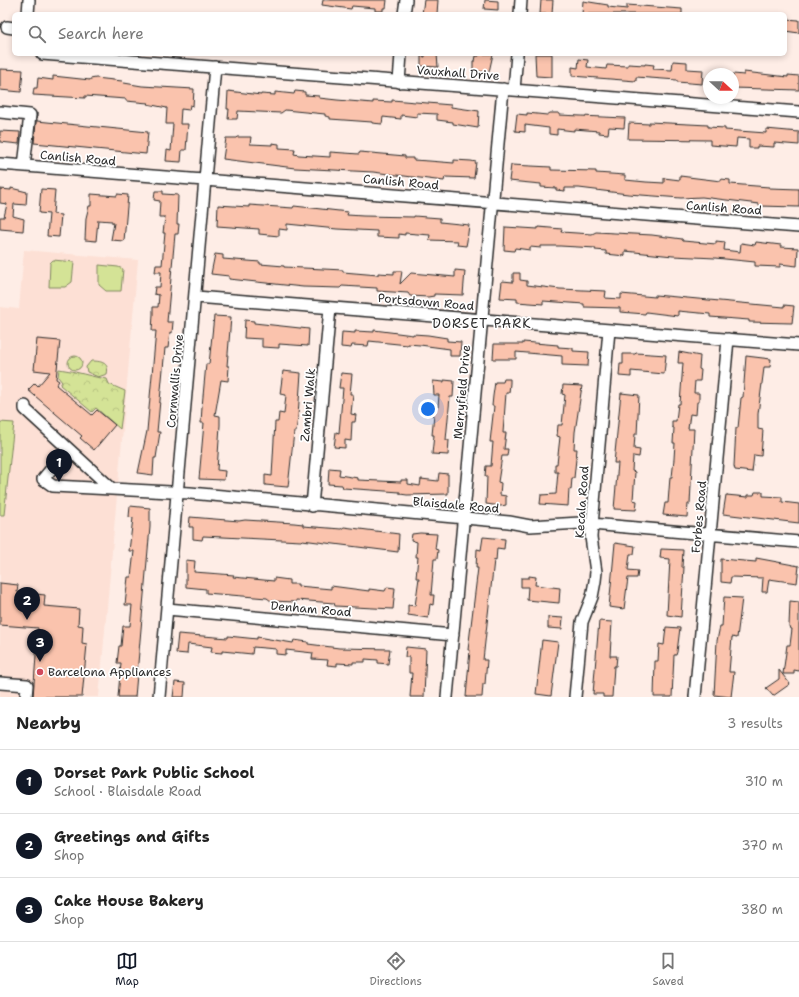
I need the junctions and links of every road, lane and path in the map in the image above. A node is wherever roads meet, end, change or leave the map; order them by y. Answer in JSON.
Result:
{"nodes":[{"id":1,"x":29,"y":0,"type":"edge"},
{"id":2,"x":406,"y":0,"type":"edge"},
{"id":3,"x":521,"y":0,"type":"edge"},
{"id":4,"x":28,"y":12,"type":"edge"},
{"id":5,"x":404,"y":12,"type":"edge"},
{"id":6,"x":520,"y":12,"type":"edge"},
{"id":7,"x":69,"y":56,"type":"edge"},
{"id":8,"x":401,"y":56,"type":"edge"},
{"id":9,"x":516,"y":56,"type":"edge"},
{"id":10,"x":215,"y":67,"type":"junction"},
{"id":11,"x":399,"y":82,"type":"junction"},
{"id":12,"x":508,"y":90,"type":"junction"},
{"id":13,"x":0,"y":112,"type":"edge"},
{"id":14,"x":799,"y":112,"type":"edge"},
{"id":15,"x":0,"y":164,"type":"edge"},
{"id":16,"x":24,"y":166,"type":"junction"},
{"id":17,"x":206,"y":180,"type":"junction"},
{"id":18,"x":493,"y":203,"type":"junction"},
{"id":19,"x":799,"y":227,"type":"edge"},
{"id":20,"x":196,"y":297,"type":"junction"},
{"id":21,"x":330,"y":308,"type":"junction"},
{"id":22,"x":482,"y":320,"type":"junction"},
{"id":23,"x":609,"y":330,"type":"junction"},
{"id":24,"x":728,"y":339,"type":"junction"},
{"id":25,"x":799,"y":344,"type":"edge"},
{"id":26,"x":25,"y":406,"type":"dead end"},
{"id":27,"x":68,"y":449,"type":"junction"},
{"id":28,"x":111,"y":488,"type":"junction"},
{"id":29,"x":178,"y":493,"type":"junction"},
{"id":30,"x":312,"y":506,"type":"junction"},
{"id":31,"x":464,"y":519,"type":"junction"},
{"id":32,"x":592,"y":524,"type":"junction"},
{"id":33,"x":710,"y":535,"type":"junction"},
{"id":34,"x":799,"y":542,"type":"edge"},
{"id":35,"x":167,"y":609,"type":"junction"},
{"id":36,"x":453,"y":635,"type":"junction"},
{"id":37,"x":0,"y":683,"type":"edge"},
{"id":38,"x":26,"y":697,"type":"edge"},
{"id":39,"x":159,"y":697,"type":"edge"},
{"id":40,"x":447,"y":697,"type":"edge"},
{"id":41,"x":574,"y":697,"type":"edge"},
{"id":42,"x":695,"y":697,"type":"edge"}],
"edges":[{"from":1,"to":4,"type":"street"},
{"from":2,"to":5,"type":"street"},
{"from":3,"to":6,"type":"street"},
{"from":7,"to":10,"type":"street","name":"Vauxhall Drive"},
{"from":8,"to":11,"type":"street"},
{"from":9,"to":12,"type":"street","name":"Merryfield Drive"},
{"from":10,"to":11,"type":"street","name":"Vauxhall Drive"},
{"from":10,"to":17,"type":"street","name":"Cornwallis Drive"},
{"from":11,"to":12,"type":"street","name":"Vauxhall Drive"},
{"from":12,"to":14,"type":"street","name":"Vauxhall Drive"},
{"from":12,"to":18,"type":"street","name":"Merryfield Drive"},
{"from":13,"to":16,"type":"street"},
{"from":15,"to":16,"type":"street","name":"Canlish Road"},
{"from":16,"to":17,"type":"street","name":"Canlish Road"},
{"from":17,"to":18,"type":"street","name":"Canlish Road"},
{"from":17,"to":20,"type":"street","name":"Cornwallis Drive"},
{"from":18,"to":19,"type":"street","name":"Canlish Road"},
{"from":18,"to":22,"type":"street","name":"Merryfield Drive"},
{"from":20,"to":21,"type":"street","name":"Portsdown Road"},
{"from":20,"to":29,"type":"street","name":"Cornwallis Drive"},
{"from":21,"to":22,"type":"street","name":"Portsdown Road"},
{"from":21,"to":30,"type":"street","name":"Zambri Walk"},
{"from":22,"to":23,"type":"street","name":"Portsdown Road"},
{"from":22,"to":31,"type":"street","name":"Merryfield Drive"},
{"from":23,"to":24,"type":"street","name":"Portsdown Road"},
{"from":23,"to":32,"type":"street","name":"Kecala Road"},
{"from":24,"to":25,"type":"street","name":"Portsdown Road"},
{"from":24,"to":33,"type":"street","name":"Forbes Road"},
{"from":26,"to":27,"type":"street"},
{"from":27,"to":28,"type":"street"},
{"from":27,"to":28,"type":"street","name":"Blaisdale Road"},
{"from":28,"to":29,"type":"street","name":"Blaisdale Road"},
{"from":29,"to":30,"type":"street","name":"Blaisdale Road"},
{"from":29,"to":35,"type":"street","name":"Cornwallis Drive"},
{"from":30,"to":31,"type":"street","name":"Blaisdale Road"},
{"from":31,"to":32,"type":"street","name":"Blaisdale Road"},
{"from":31,"to":36,"type":"street","name":"Merryfield Drive"},
{"from":32,"to":33,"type":"street","name":"Blaisdale Road"},
{"from":32,"to":41,"type":"street","name":"Kecala Road"},
{"from":33,"to":34,"type":"street","name":"Blaisdale Road"},
{"from":33,"to":42,"type":"street","name":"Forbes Road"},
{"from":35,"to":36,"type":"street","name":"Denham Road"},
{"from":35,"to":39,"type":"street","name":"Cornwallis Drive"},
{"from":36,"to":40,"type":"street","name":"Merryfield Drive"},
{"from":37,"to":38,"type":"street"}]}
